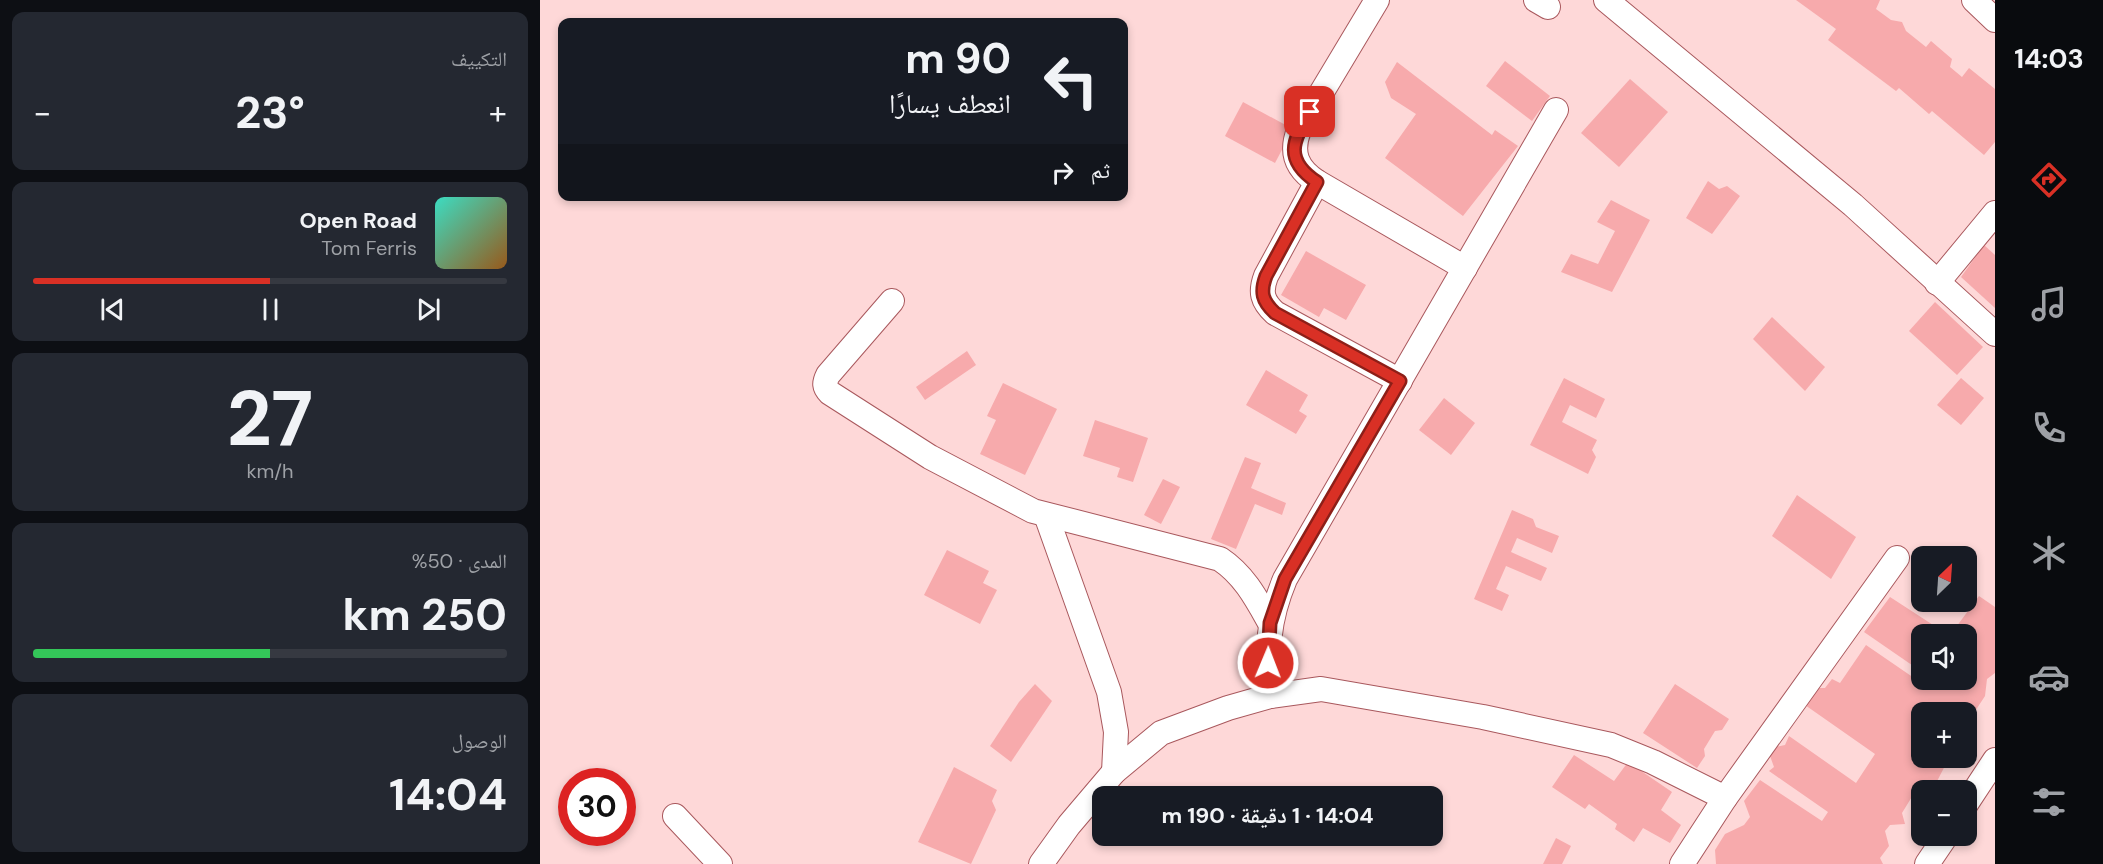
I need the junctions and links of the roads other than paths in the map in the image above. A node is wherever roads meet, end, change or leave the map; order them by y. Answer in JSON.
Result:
{"nodes":[{"id":1,"x":1377,"y":0,"type":"edge"},
{"id":2,"x":1606,"y":0,"type":"edge"},
{"id":3,"x":1974,"y":0,"type":"edge"},
{"id":4,"x":1995,"y":20,"type":"edge"},
{"id":5,"x":1556,"y":110,"type":"dead end"},
{"id":6,"x":1317,"y":182,"type":"junction"},
{"id":7,"x":1995,"y":213,"type":"edge"},
{"id":8,"x":1465,"y":268,"type":"junction"},
{"id":9,"x":1937,"y":283,"type":"junction"},
{"id":10,"x":892,"y":301,"type":"dead end"},
{"id":11,"x":1995,"y":334,"type":"edge"},
{"id":12,"x":1400,"y":381,"type":"junction"},
{"id":13,"x":1046,"y":515,"type":"junction"},
{"id":14,"x":1897,"y":558,"type":"dead end"},
{"id":15,"x":1270,"y":623,"type":"junction"},
{"id":16,"x":1270,"y":696,"type":"junction"},
{"id":17,"x":1995,"y":760,"type":"edge"},
{"id":18,"x":1114,"y":772,"type":"junction"},
{"id":19,"x":1977,"y":787,"type":"edge"},
{"id":20,"x":1725,"y":798,"type":"junction"},
{"id":21,"x":675,"y":816,"type":"dead end"},
{"id":22,"x":1939,"y":846,"type":"edge"},
{"id":23,"x":720,"y":864,"type":"edge"},
{"id":24,"x":1041,"y":864,"type":"edge"},
{"id":25,"x":1682,"y":864,"type":"edge"},
{"id":26,"x":1927,"y":864,"type":"edge"}],
"edges":[{"from":1,"to":6,"type":"street"},
{"from":2,"to":9,"type":"street"},
{"from":3,"to":4,"type":"street"},
{"from":5,"to":8,"type":"street"},
{"from":6,"to":8,"type":"street"},
{"from":6,"to":12,"type":"street"},
{"from":7,"to":9,"type":"street"},
{"from":8,"to":12,"type":"street"},
{"from":9,"to":11,"type":"street"},
{"from":10,"to":13,"type":"street"},
{"from":12,"to":15,"type":"street"},
{"from":13,"to":15,"type":"street"},
{"from":13,"to":18,"type":"street"},
{"from":14,"to":20,"type":"street"},
{"from":15,"to":16,"type":"street"},
{"from":16,"to":18,"type":"street"},
{"from":16,"to":20,"type":"street"},
{"from":17,"to":19,"type":"street"},
{"from":18,"to":24,"type":"street"},
{"from":20,"to":25,"type":"street"},
{"from":21,"to":23,"type":"street"},
{"from":22,"to":26,"type":"street"}]}
